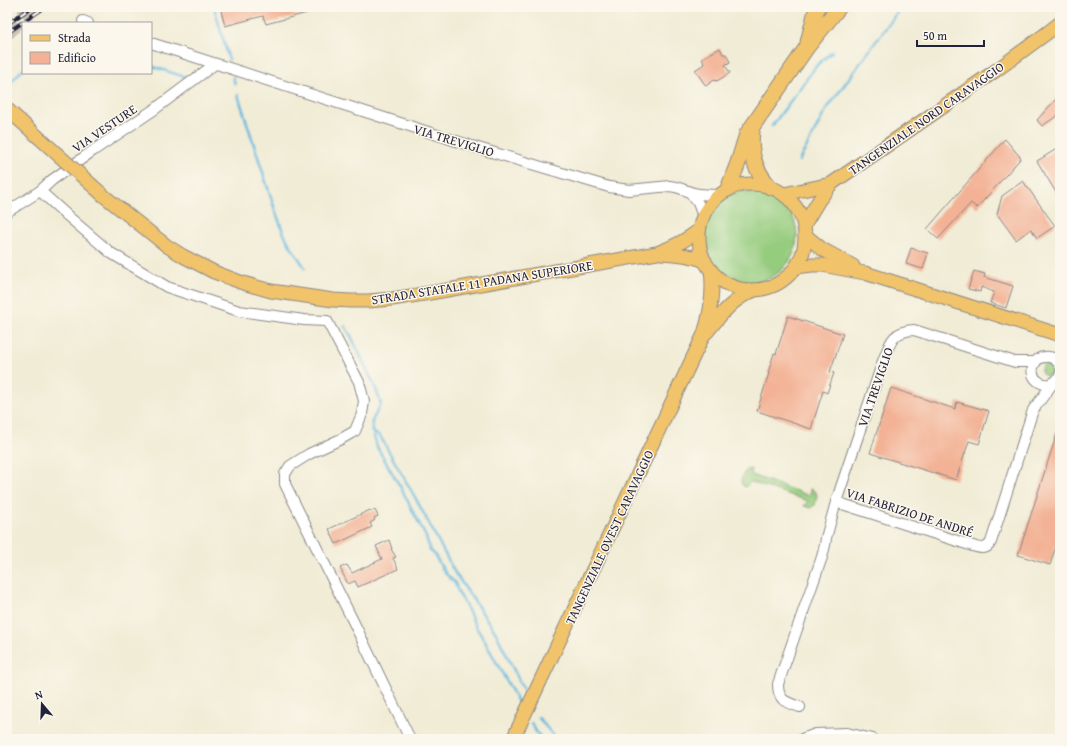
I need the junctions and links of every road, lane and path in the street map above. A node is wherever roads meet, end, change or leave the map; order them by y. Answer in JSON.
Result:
{"nodes":[{"id":1,"x":817,"y":7,"type":"edge"},
{"id":2,"x":839,"y":7,"type":"edge"},
{"id":3,"x":1060,"y":23,"type":"edge"},
{"id":4,"x":152,"y":43,"type":"edge"},
{"id":5,"x":807,"y":47,"type":"junction"},
{"id":6,"x":219,"y":65,"type":"junction"},
{"id":7,"x":7,"y":109,"type":"edge"},
{"id":8,"x":753,"y":125,"type":"junction"},
{"id":9,"x":831,"y":184,"type":"junction"},
{"id":10,"x":770,"y":187,"type":"junction"},
{"id":11,"x":40,"y":191,"type":"junction"},
{"id":12,"x":689,"y":192,"type":"junction"},
{"id":13,"x":724,"y":192,"type":"junction"},
{"id":14,"x":784,"y":194,"type":"junction"},
{"id":15,"x":7,"y":212,"type":"edge"},
{"id":16,"x":703,"y":216,"type":"junction"},
{"id":17,"x":699,"y":230,"type":"junction"},
{"id":18,"x":804,"y":230,"type":"junction"},
{"id":19,"x":657,"y":253,"type":"junction"},
{"id":20,"x":708,"y":265,"type":"junction"},
{"id":21,"x":796,"y":267,"type":"junction"},
{"id":22,"x":865,"y":273,"type":"junction"},
{"id":23,"x":756,"y":289,"type":"junction"},
{"id":24,"x":704,"y":334,"type":"junction"},
{"id":25,"x":1060,"y":335,"type":"edge"},
{"id":26,"x":1015,"y":362,"type":"junction"},
{"id":27,"x":1035,"y":362,"type":"junction"},
{"id":28,"x":1060,"y":366,"type":"edge"},
{"id":29,"x":1034,"y":378,"type":"junction"},
{"id":30,"x":1058,"y":380,"type":"edge"},
{"id":31,"x":1040,"y":401,"type":"junction"},
{"id":32,"x":836,"y":502,"type":"junction"},
{"id":33,"x":800,"y":707,"type":"dead end"},
{"id":34,"x":410,"y":739,"type":"edge"},
{"id":35,"x":513,"y":739,"type":"edge"},
{"id":36,"x":802,"y":739,"type":"edge"},
{"id":37,"x":873,"y":739,"type":"edge"}],
"edges":[{"from":1,"to":5,"type":"highway"},
{"from":2,"to":5,"type":"highway"},
{"from":3,"to":9,"type":"main road","name":"TANGENZIALE NORD CARAVAGGIO"},
{"from":4,"to":6,"type":"street","name":"VIA TREVIGLIO"},
{"from":5,"to":8,"type":"highway"},
{"from":6,"to":11,"type":"street","name":"VIA VESTURE"},
{"from":6,"to":12,"type":"street","name":"VIA TREVIGLIO"},
{"from":7,"to":19,"type":"main road","name":"STRADA STATALE 11 PADANA SUPERIORE","bridge":true},
{"from":8,"to":10,"type":"highway"},
{"from":8,"to":13,"type":"highway"},
{"from":9,"to":14,"type":"main road","name":"TANGENZIALE NORD CARAVAGGIO"},
{"from":9,"to":18,"type":"main road","name":"TANGENZIALE NORD CARAVAGGIO"},
{"from":10,"to":13,"type":"main road"},
{"from":10,"to":14,"type":"main road"},
{"from":11,"to":15,"type":"street","name":"VIA VESTURE"},
{"from":11,"to":34,"type":"street"},
{"from":12,"to":13,"type":"street","name":"VIA TREVIGLIO"},
{"from":12,"to":16,"type":"street"},
{"from":13,"to":16,"type":"main road"},
{"from":14,"to":18,"type":"main road"},
{"from":16,"to":17,"type":"main road"},
{"from":17,"to":19,"type":"main road","name":"STRADA STATALE 11 PADANA SUPERIORE"},
{"from":17,"to":20,"type":"main road"},
{"from":18,"to":21,"type":"main road"},
{"from":18,"to":22,"type":"main road"},
{"from":19,"to":20,"type":"main road","name":"STRADA STATALE 11 PADANA SUPERIORE"},
{"from":20,"to":23,"type":"main road"},
{"from":20,"to":24,"type":"main road","name":"TANGENZIALE OVEST CARAVAGGIO"},
{"from":21,"to":22,"type":"main road"},
{"from":21,"to":23,"type":"main road"},
{"from":22,"to":25,"type":"main road"},
{"from":23,"to":24,"type":"main road","name":"TANGENZIALE OVEST CARAVAGGIO"},
{"from":24,"to":35,"type":"main road","name":"TANGENZIALE OVEST CARAVAGGIO"},
{"from":26,"to":27,"type":"street"},
{"from":26,"to":29,"type":"street"},
{"from":26,"to":32,"type":"street","name":"VIA TREVIGLIO"},
{"from":27,"to":28,"type":"street"},
{"from":27,"to":29,"type":"street"},
{"from":29,"to":30,"type":"street"},
{"from":29,"to":31,"type":"street"},
{"from":30,"to":31,"type":"street","name":"VIA FABRIZIO DE ANDRÉ"},
{"from":31,"to":32,"type":"street","name":"VIA FABRIZIO DE ANDRÉ"},
{"from":32,"to":33,"type":"street","name":"VIA TREVIGLIO"},
{"from":36,"to":37,"type":"street"}]}
